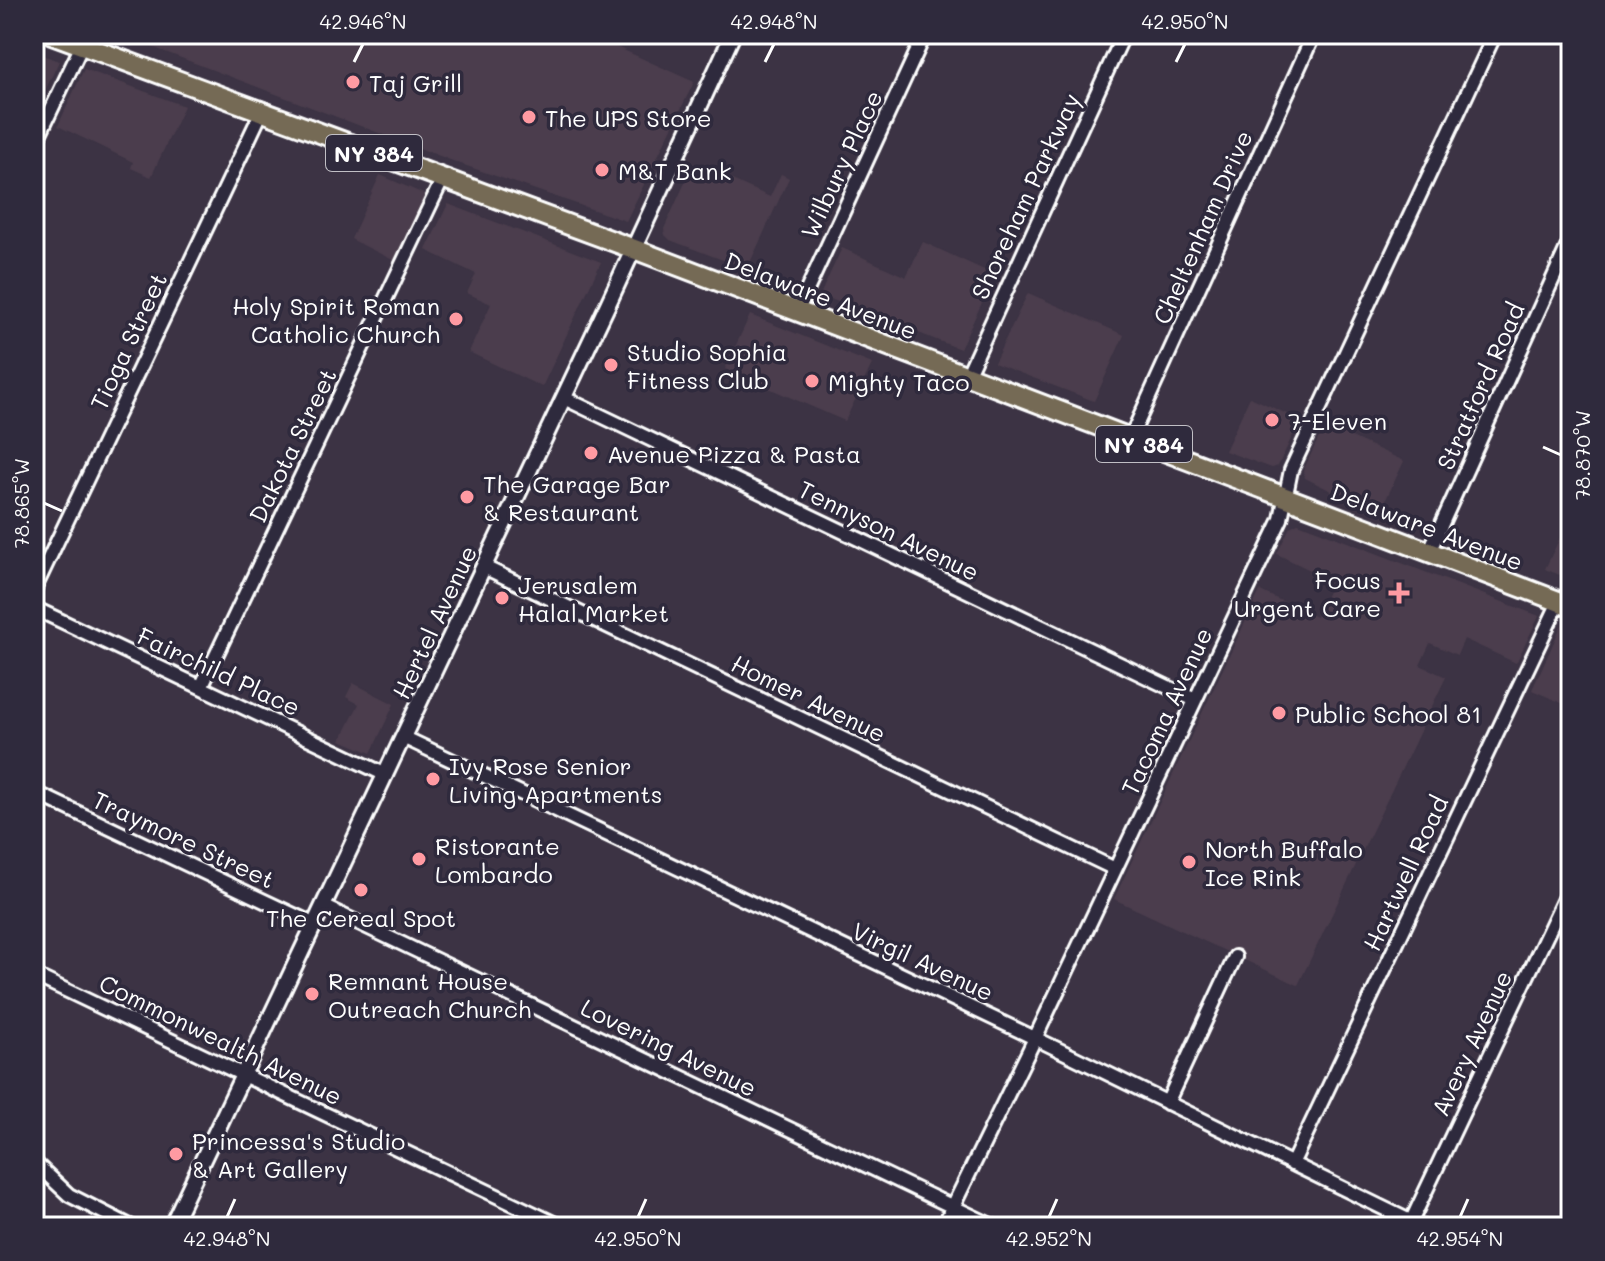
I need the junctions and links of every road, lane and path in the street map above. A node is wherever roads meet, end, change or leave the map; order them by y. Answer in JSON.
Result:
{"nodes":[{"id":1,"x":52,"y":34,"type":"edge"},
{"id":2,"x":733,"y":34,"type":"edge"},
{"id":3,"x":925,"y":34,"type":"edge"},
{"id":4,"x":1124,"y":34,"type":"edge"},
{"id":5,"x":1314,"y":34,"type":"edge"},
{"id":6,"x":1495,"y":34,"type":"edge"},
{"id":7,"x":82,"y":45,"type":"junction"},
{"id":8,"x":262,"y":111,"type":"junction"},
{"id":9,"x":34,"y":146,"type":"edge"},
{"id":10,"x":443,"y":178,"type":"junction"},
{"id":11,"x":1571,"y":239,"type":"edge"},
{"id":12,"x":634,"y":249,"type":"junction"},
{"id":13,"x":797,"y":312,"type":"junction"},
{"id":14,"x":967,"y":376,"type":"junction"},
{"id":15,"x":564,"y":398,"type":"junction"},
{"id":16,"x":1130,"y":439,"type":"junction"},
{"id":17,"x":1286,"y":498,"type":"junction"},
{"id":18,"x":1429,"y":552,"type":"junction"},
{"id":19,"x":484,"y":567,"type":"junction"},
{"id":20,"x":34,"y":590,"type":"edge"},
{"id":21,"x":1567,"y":603,"type":"edge"},
{"id":22,"x":34,"y":608,"type":"edge"},
{"id":23,"x":201,"y":687,"type":"junction"},
{"id":24,"x":1195,"y":700,"type":"junction"},
{"id":25,"x":403,"y":737,"type":"junction"},
{"id":26,"x":386,"y":775,"type":"junction"},
{"id":27,"x":34,"y":792,"type":"edge"},
{"id":28,"x":1115,"y":869,"type":"junction"},
{"id":29,"x":1571,"y":884,"type":"edge"},
{"id":30,"x":323,"y":906,"type":"junction"},
{"id":31,"x":315,"y":925,"type":"junction"},
{"id":32,"x":1235,"y":957,"type":"dead end"},
{"id":33,"x":34,"y":975,"type":"edge"},
{"id":34,"x":1035,"y":1039,"type":"junction"},
{"id":35,"x":244,"y":1074,"type":"junction"},
{"id":36,"x":1167,"y":1103,"type":"junction"},
{"id":37,"x":34,"y":1162,"type":"edge"},
{"id":38,"x":1292,"y":1164,"type":"junction"},
{"id":39,"x":953,"y":1207,"type":"junction"},
{"id":40,"x":1417,"y":1224,"type":"edge"},
{"id":41,"x":132,"y":1227,"type":"edge"},
{"id":42,"x":171,"y":1227,"type":"edge"},
{"id":43,"x":562,"y":1227,"type":"edge"},
{"id":44,"x":943,"y":1227,"type":"edge"},
{"id":45,"x":995,"y":1227,"type":"edge"}],
"edges":[{"from":1,"to":7,"type":"main road","name":"Delaware Avenue","number":"NY 384"},
{"from":2,"to":12,"type":"street","name":"Hertel Avenue"},
{"from":3,"to":13,"type":"street","name":"Wilbury Place"},
{"from":4,"to":14,"type":"street","name":"Shoreham Parkway"},
{"from":5,"to":16,"type":"street","name":"Cheltenham Drive"},
{"from":6,"to":17,"type":"street","name":"Tacoma Avenue"},
{"from":7,"to":8,"type":"main road","name":"Delaware Avenue","number":"NY 384"},
{"from":7,"to":9,"type":"street"},
{"from":8,"to":10,"type":"main road","name":"Delaware Avenue","number":"NY 384"},
{"from":8,"to":20,"type":"street","name":"Tioga Street"},
{"from":10,"to":12,"type":"main road","name":"Delaware Avenue","number":"NY 384"},
{"from":10,"to":23,"type":"street","name":"Dakota Street"},
{"from":11,"to":18,"type":"street","name":"Stratford Road"},
{"from":12,"to":13,"type":"main road","name":"Delaware Avenue","number":"NY 384"},
{"from":12,"to":15,"type":"street","name":"Hertel Avenue"},
{"from":13,"to":14,"type":"main road","name":"Delaware Avenue","number":"NY 384"},
{"from":14,"to":16,"type":"main road","name":"Delaware Avenue","number":"NY 384"},
{"from":15,"to":19,"type":"street","name":"Hertel Avenue"},
{"from":15,"to":24,"type":"street","name":"Tennyson Avenue"},
{"from":16,"to":17,"type":"main road","name":"Delaware Avenue","number":"NY 384"},
{"from":17,"to":18,"type":"main road","name":"Delaware Avenue","number":"NY 384"},
{"from":17,"to":24,"type":"street","name":"Tacoma Avenue"},
{"from":18,"to":21,"type":"main road","name":"Delaware Avenue","number":"NY 384"},
{"from":19,"to":25,"type":"street","name":"Hertel Avenue"},
{"from":19,"to":28,"type":"street","name":"Homer Avenue"},
{"from":21,"to":38,"type":"street","name":"Hartwell Road"},
{"from":22,"to":23,"type":"street","name":"Fairchild Place"},
{"from":23,"to":26,"type":"street","name":"Fairchild Place"},
{"from":24,"to":28,"type":"street","name":"Tacoma Avenue"},
{"from":25,"to":26,"type":"street","name":"Hertel Avenue"},
{"from":25,"to":34,"type":"street","name":"Virgil Avenue"},
{"from":26,"to":30,"type":"street","name":"Hertel Avenue"},
{"from":27,"to":31,"type":"street","name":"Traymore Street"},
{"from":28,"to":34,"type":"street","name":"Tacoma Avenue"},
{"from":29,"to":40,"type":"street","name":"Avery Avenue"},
{"from":30,"to":31,"type":"street","name":"Hertel Avenue"},
{"from":30,"to":39,"type":"street","name":"Lovering Avenue"},
{"from":31,"to":35,"type":"street","name":"Hertel Avenue"},
{"from":32,"to":36,"type":"street"},
{"from":33,"to":35,"type":"street","name":"Commonwealth Avenue"},
{"from":34,"to":36,"type":"street","name":"Virgil Avenue"},
{"from":34,"to":39,"type":"street","name":"Tacoma Avenue"},
{"from":35,"to":42,"type":"street","name":"Hertel Avenue"},
{"from":35,"to":43,"type":"street","name":"Commonwealth Avenue"},
{"from":36,"to":38,"type":"street","name":"Virgil Avenue"},
{"from":37,"to":41,"type":"street"},
{"from":38,"to":40,"type":"street","name":"Virgil Avenue"},
{"from":39,"to":44,"type":"street","name":"Tacoma Avenue"},
{"from":39,"to":45,"type":"street","name":"Lovering Avenue"}]}
